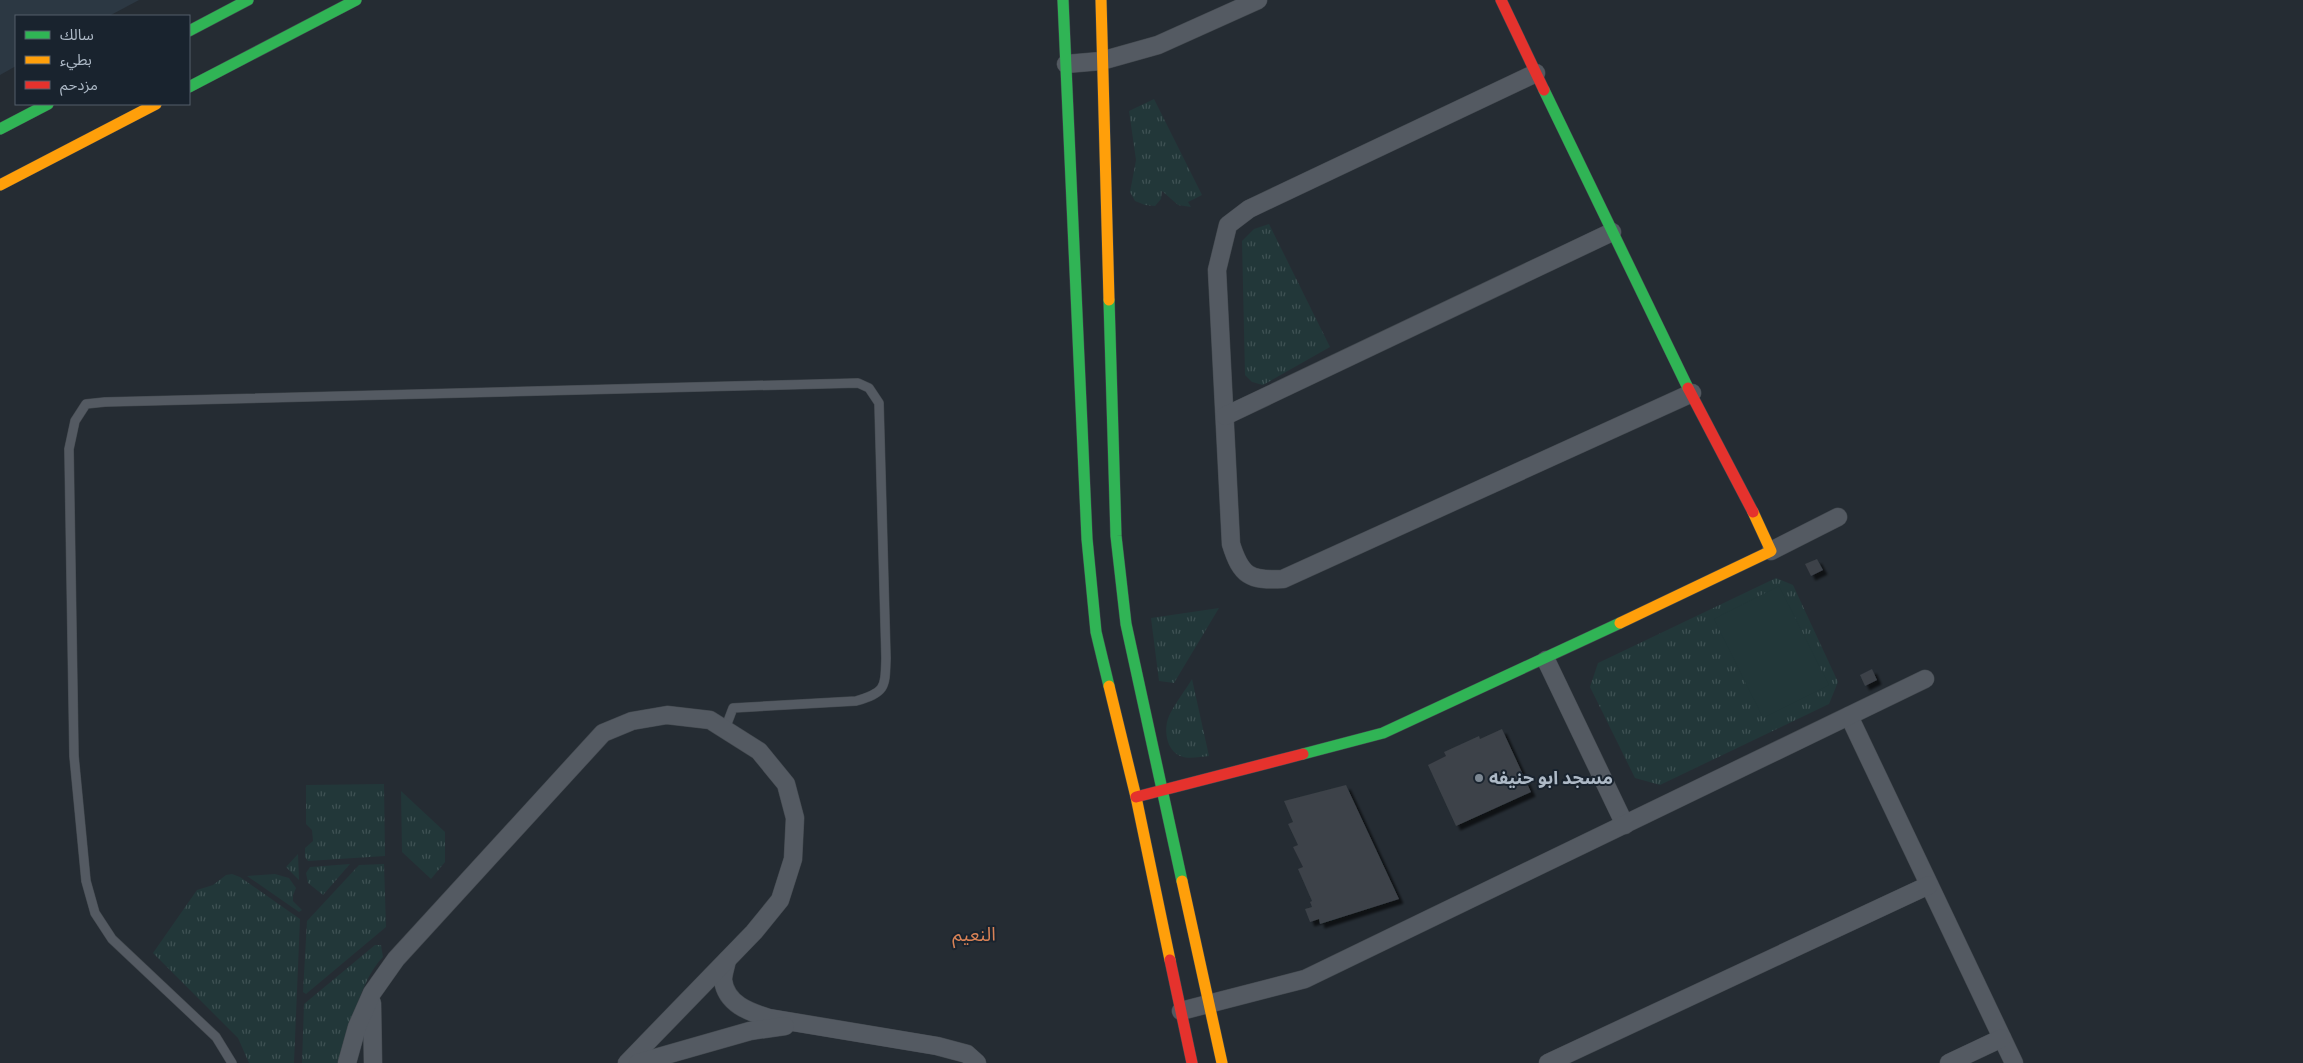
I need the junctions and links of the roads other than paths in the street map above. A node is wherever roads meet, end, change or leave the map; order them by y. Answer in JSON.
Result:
{"nodes":[{"id":1,"x":248,"y":0,"type":"edge"},
{"id":2,"x":356,"y":0,"type":"edge"},
{"id":3,"x":1063,"y":0,"type":"edge"},
{"id":4,"x":1101,"y":0,"type":"edge"},
{"id":5,"x":1258,"y":0,"type":"edge"},
{"id":6,"x":1501,"y":0,"type":"edge"},
{"id":7,"x":190,"y":29,"type":"edge"},
{"id":8,"x":1101,"y":61,"type":"junction"},
{"id":9,"x":1066,"y":64,"type":"junction"},
{"id":10,"x":1536,"y":73,"type":"junction"},
{"id":11,"x":190,"y":86,"type":"edge"},
{"id":12,"x":46,"y":105,"type":"edge"},
{"id":13,"x":154,"y":105,"type":"edge"},
{"id":14,"x":0,"y":129,"type":"edge"},
{"id":15,"x":0,"y":185,"type":"edge"},
{"id":16,"x":1612,"y":232,"type":"junction"},
{"id":17,"x":1692,"y":393,"type":"junction"},
{"id":18,"x":1225,"y":416,"type":"junction"},
{"id":19,"x":1838,"y":517,"type":"dead end"},
{"id":20,"x":1771,"y":551,"type":"junction"},
{"id":21,"x":1546,"y":660,"type":"junction"},
{"id":22,"x":1925,"y":678,"type":"dead end"},
{"id":23,"x":1849,"y":716,"type":"junction"},
{"id":24,"x":725,"y":729,"type":"junction"},
{"id":25,"x":1162,"y":790,"type":"junction"},
{"id":26,"x":1136,"y":797,"type":"junction"},
{"id":27,"x":1625,"y":826,"type":"junction"},
{"id":28,"x":1929,"y":885,"type":"junction"},
{"id":29,"x":727,"y":960,"type":"junction"},
{"id":30,"x":372,"y":993,"type":"junction"},
{"id":31,"x":1208,"y":1003,"type":"junction"},
{"id":32,"x":1181,"y":1011,"type":"junction"},
{"id":33,"x":803,"y":1024,"type":"junction"},
{"id":34,"x":2002,"y":1038,"type":"junction"},
{"id":35,"x":232,"y":1063,"type":"edge"},
{"id":36,"x":347,"y":1063,"type":"edge"},
{"id":37,"x":373,"y":1063,"type":"edge"},
{"id":38,"x":627,"y":1063,"type":"edge"},
{"id":39,"x":638,"y":1063,"type":"edge"},
{"id":40,"x":977,"y":1063,"type":"edge"},
{"id":41,"x":1192,"y":1063,"type":"edge"},
{"id":42,"x":1222,"y":1063,"type":"edge"},
{"id":43,"x":1548,"y":1063,"type":"edge"},
{"id":44,"x":1949,"y":1063,"type":"edge"},
{"id":45,"x":2014,"y":1063,"type":"edge"}],
"edges":[{"from":1,"to":7,"type":"main road"},
{"from":2,"to":11,"type":"main road"},
{"from":3,"to":9,"type":"main road"},
{"from":4,"to":8,"type":"main road"},
{"from":5,"to":8,"type":"street"},
{"from":6,"to":10,"type":"main road"},
{"from":8,"to":9,"type":"street"},
{"from":8,"to":25,"type":"main road"},
{"from":9,"to":26,"type":"main road"},
{"from":10,"to":16,"type":"main road"},
{"from":10,"to":18,"type":"street"},
{"from":12,"to":14,"type":"main road"},
{"from":13,"to":15,"type":"main road"},
{"from":16,"to":17,"type":"main road"},
{"from":16,"to":18,"type":"street"},
{"from":17,"to":18,"type":"street"},
{"from":17,"to":20,"type":"main road"},
{"from":19,"to":20,"type":"street"},
{"from":20,"to":21,"type":"main road"},
{"from":21,"to":25,"type":"main road"},
{"from":21,"to":27,"type":"street"},
{"from":22,"to":23,"type":"street"},
{"from":23,"to":27,"type":"street"},
{"from":23,"to":28,"type":"street"},
{"from":24,"to":29,"type":"street"},
{"from":24,"to":30,"type":"street"},
{"from":24,"to":35,"type":"lane"},
{"from":25,"to":26,"type":"main road"},
{"from":25,"to":31,"type":"main road"},
{"from":26,"to":32,"type":"main road"},
{"from":27,"to":31,"type":"street"},
{"from":28,"to":34,"type":"street"},
{"from":28,"to":43,"type":"street"},
{"from":29,"to":33,"type":"street"},
{"from":29,"to":38,"type":"street"},
{"from":30,"to":36,"type":"street"},
{"from":30,"to":37,"type":"street"},
{"from":31,"to":32,"type":"street"},
{"from":31,"to":42,"type":"main road"},
{"from":32,"to":41,"type":"main road"},
{"from":33,"to":39,"type":"street"},
{"from":33,"to":40,"type":"street"},
{"from":34,"to":44,"type":"street"},
{"from":34,"to":45,"type":"street"}]}
